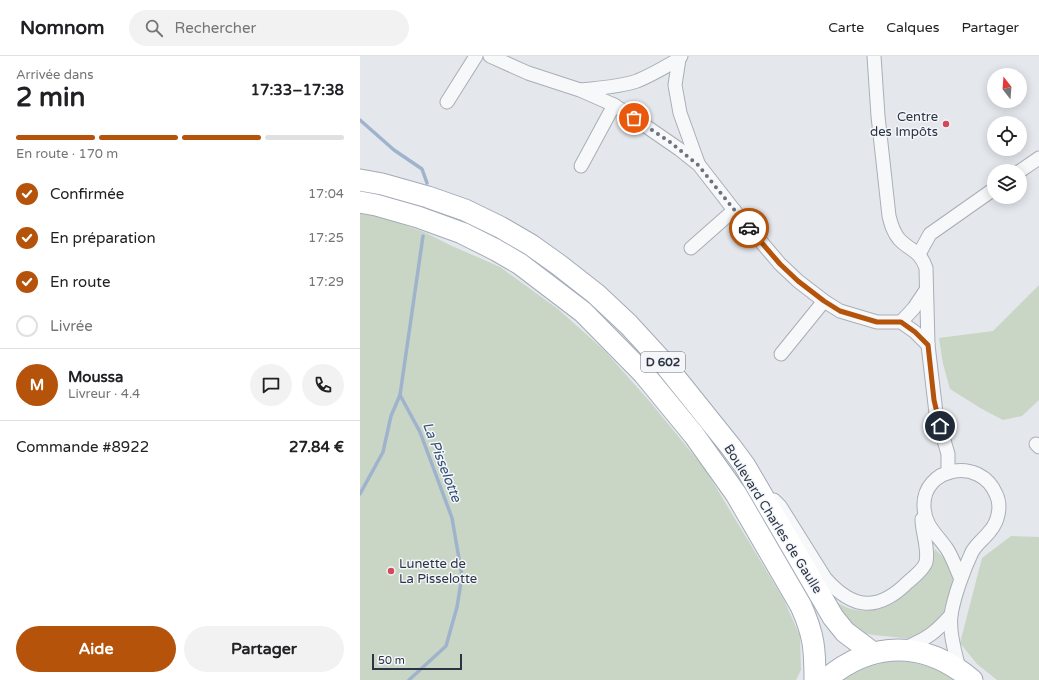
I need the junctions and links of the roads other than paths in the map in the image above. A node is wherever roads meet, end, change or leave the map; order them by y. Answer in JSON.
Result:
{"nodes":[{"id":1,"x":476,"y":56,"type":"edge"},
{"id":2,"x":490,"y":56,"type":"edge"},
{"id":3,"x":874,"y":56,"type":"edge"},
{"id":4,"x":680,"y":58,"type":"edge"},
{"id":5,"x":580,"y":90,"type":"junction"},
{"id":6,"x":447,"y":102,"type":"dead end"},
{"id":7,"x":614,"y":105,"type":"junction"},
{"id":8,"x":1039,"y":158,"type":"edge"},
{"id":9,"x":698,"y":165,"type":"junction"},
{"id":10,"x":581,"y":166,"type":"dead end"},
{"id":11,"x":1027,"y":166,"type":"edge"},
{"id":12,"x":360,"y":180,"type":"edge"},
{"id":13,"x":987,"y":194,"type":"edge"},
{"id":14,"x":360,"y":202,"type":"edge"},
{"id":15,"x":734,"y":210,"type":"junction"},
{"id":16,"x":691,"y":248,"type":"dead end"},
{"id":17,"x":919,"y":254,"type":"junction"},
{"id":18,"x":926,"y":290,"type":"junction"},
{"id":19,"x":824,"y":301,"type":"junction"},
{"id":20,"x":901,"y":322,"type":"junction"},
{"id":21,"x":928,"y":345,"type":"junction"},
{"id":22,"x":781,"y":354,"type":"dead end"},
{"id":23,"x":745,"y":466,"type":"junction"},
{"id":24,"x":948,"y":473,"type":"junction"},
{"id":25,"x":924,"y":505,"type":"junction"},
{"id":26,"x":961,"y":579,"type":"junction"},
{"id":27,"x":951,"y":615,"type":"junction"},
{"id":28,"x":901,"y":650,"type":"junction"},
{"id":29,"x":873,"y":653,"type":"junction"},
{"id":30,"x":965,"y":674,"type":"edge"},
{"id":31,"x":815,"y":680,"type":"edge"},
{"id":32,"x":825,"y":680,"type":"edge"}],
"edges":[{"from":1,"to":6,"type":"street"},
{"from":2,"to":5,"type":"street"},
{"from":3,"to":17,"type":"street"},
{"from":4,"to":5,"type":"street"},
{"from":4,"to":9,"type":"street"},
{"from":5,"to":7,"type":"street"},
{"from":7,"to":9,"type":"street"},
{"from":7,"to":10,"type":"street"},
{"from":8,"to":11,"type":"street"},
{"from":9,"to":15,"type":"street"},
{"from":12,"to":23,"type":"main road","name":"Boulevard Charles de Gaulle","number":"D 602"},
{"from":13,"to":17,"type":"street"},
{"from":14,"to":31,"type":"main road","name":"Boulevard Charles de Gaulle","number":"D 602"},
{"from":15,"to":16,"type":"street"},
{"from":15,"to":19,"type":"street"},
{"from":17,"to":18,"type":"street"},
{"from":18,"to":20,"type":"street"},
{"from":18,"to":21,"type":"street"},
{"from":19,"to":20,"type":"street"},
{"from":19,"to":22,"type":"street"},
{"from":20,"to":21,"type":"street"},
{"from":21,"to":24,"type":"street"},
{"from":23,"to":25,"type":"street"},
{"from":23,"to":29,"type":"main road","name":"Boulevard Charles de Gaulle","number":"D 602"},
{"from":24,"to":25,"type":"street"},
{"from":24,"to":26,"type":"street"},
{"from":25,"to":26,"type":"street"},
{"from":26,"to":27,"type":"street"},
{"from":27,"to":28,"type":"street"},
{"from":27,"to":30,"type":"street"},
{"from":28,"to":29,"type":"main road"},
{"from":28,"to":30,"type":"main road"},
{"from":29,"to":32,"type":"main road"}]}
